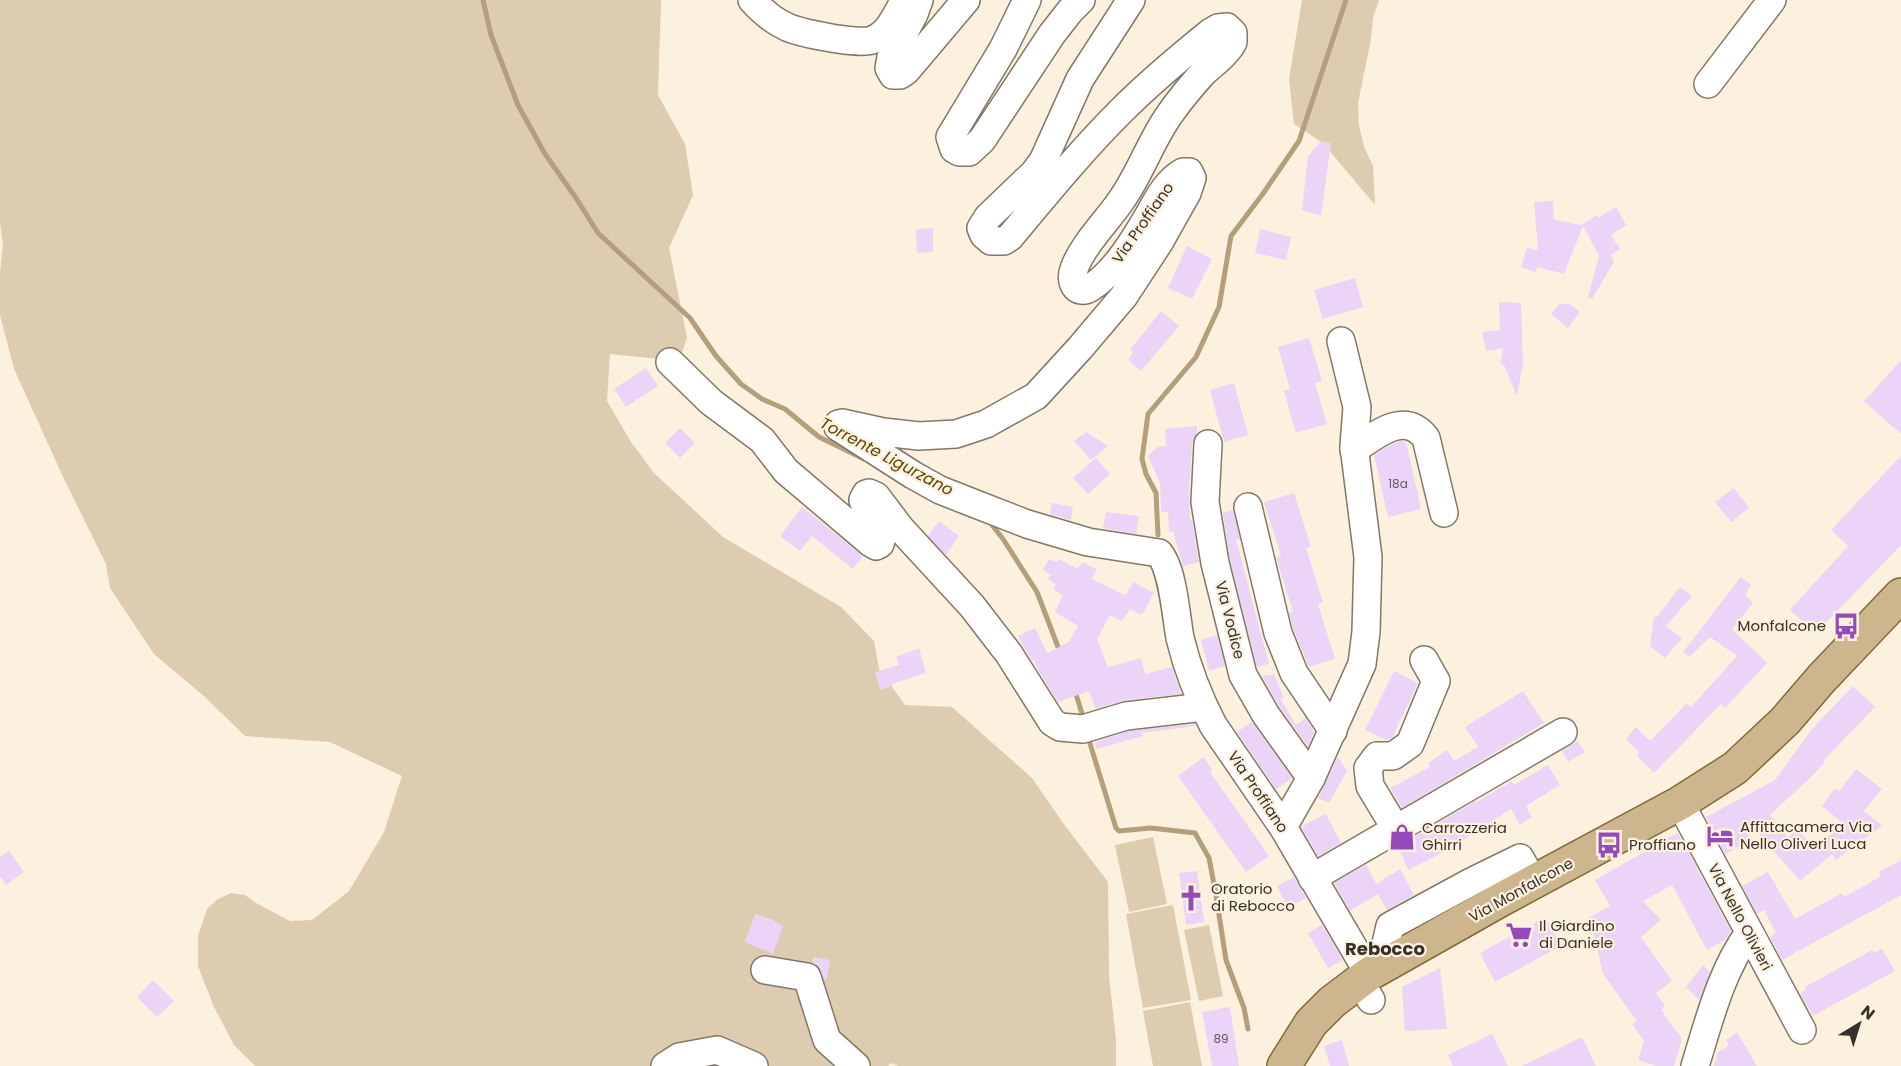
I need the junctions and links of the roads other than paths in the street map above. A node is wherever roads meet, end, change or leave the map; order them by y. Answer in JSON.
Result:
{"nodes":[{"id":1,"x":752,"y":0,"type":"edge"},
{"id":2,"x":907,"y":0,"type":"edge"},
{"id":3,"x":919,"y":0,"type":"edge"},
{"id":4,"x":966,"y":0,"type":"edge"},
{"id":5,"x":1027,"y":0,"type":"edge"},
{"id":6,"x":1081,"y":0,"type":"edge"},
{"id":7,"x":1131,"y":0,"type":"edge"},
{"id":8,"x":1772,"y":0,"type":"edge"},
{"id":9,"x":1708,"y":84,"type":"dead end"},
{"id":10,"x":1341,"y":341,"type":"dead end"},
{"id":11,"x":670,"y":362,"type":"dead end"},
{"id":12,"x":1208,"y":444,"type":"dead end"},
{"id":13,"x":1354,"y":450,"type":"junction"},
{"id":14,"x":1248,"y":507,"type":"dead end"},
{"id":15,"x":1444,"y":513,"type":"dead end"},
{"id":16,"x":1901,"y":595,"type":"edge"},
{"id":17,"x":1424,"y":660,"type":"dead end"},
{"id":18,"x":1204,"y":707,"type":"junction"},
{"id":19,"x":1334,"y":731,"type":"junction"},
{"id":20,"x":1563,"y":732,"type":"dead end"},
{"id":21,"x":1311,"y":778,"type":"junction"},
{"id":22,"x":1680,"y":803,"type":"junction"},
{"id":23,"x":1283,"y":827,"type":"junction"},
{"id":24,"x":1396,"y":829,"type":"junction"},
{"id":25,"x":1312,"y":878,"type":"junction"},
{"id":26,"x":1749,"y":933,"type":"junction"},
{"id":27,"x":765,"y":970,"type":"dead end"},
{"id":28,"x":1370,"y":981,"type":"junction"},
{"id":29,"x":1802,"y":1030,"type":"dead end"},
{"id":30,"x":665,"y":1066,"type":"edge"},
{"id":31,"x":754,"y":1066,"type":"edge"},
{"id":32,"x":856,"y":1066,"type":"edge"},
{"id":33,"x":1284,"y":1066,"type":"edge"},
{"id":34,"x":1695,"y":1066,"type":"edge"}],
"edges":[{"from":1,"to":2,"type":"street"},
{"from":3,"to":4,"type":"street"},
{"from":5,"to":6,"type":"street"},
{"from":7,"to":18,"type":"street","name":"Via Proffiano"},
{"from":8,"to":9,"type":"street"},
{"from":10,"to":13,"type":"street"},
{"from":11,"to":18,"type":"street"},
{"from":12,"to":21,"type":"street","name":"Via Vodice"},
{"from":13,"to":15,"type":"street"},
{"from":13,"to":19,"type":"street"},
{"from":14,"to":19,"type":"street"},
{"from":16,"to":22,"type":"main road","name":"Via Monfalcone"},
{"from":17,"to":24,"type":"street"},
{"from":18,"to":23,"type":"street","name":"Via Proffiano"},
{"from":19,"to":21,"type":"street"},
{"from":20,"to":24,"type":"street"},
{"from":21,"to":23,"type":"street"},
{"from":22,"to":26,"type":"street","name":"Via Nello Olivieri"},
{"from":22,"to":28,"type":"main road","name":"Via Monfalcone"},
{"from":23,"to":25,"type":"street","name":"Via Proffiano"},
{"from":24,"to":25,"type":"street"},
{"from":25,"to":28,"type":"street","name":"Via Proffiano"},
{"from":26,"to":29,"type":"street","name":"Via Nello Olivieri"},
{"from":26,"to":34,"type":"street"},
{"from":27,"to":32,"type":"street"},
{"from":28,"to":33,"type":"main road","name":"Via Monfalcone"},
{"from":30,"to":31,"type":"street"}]}
